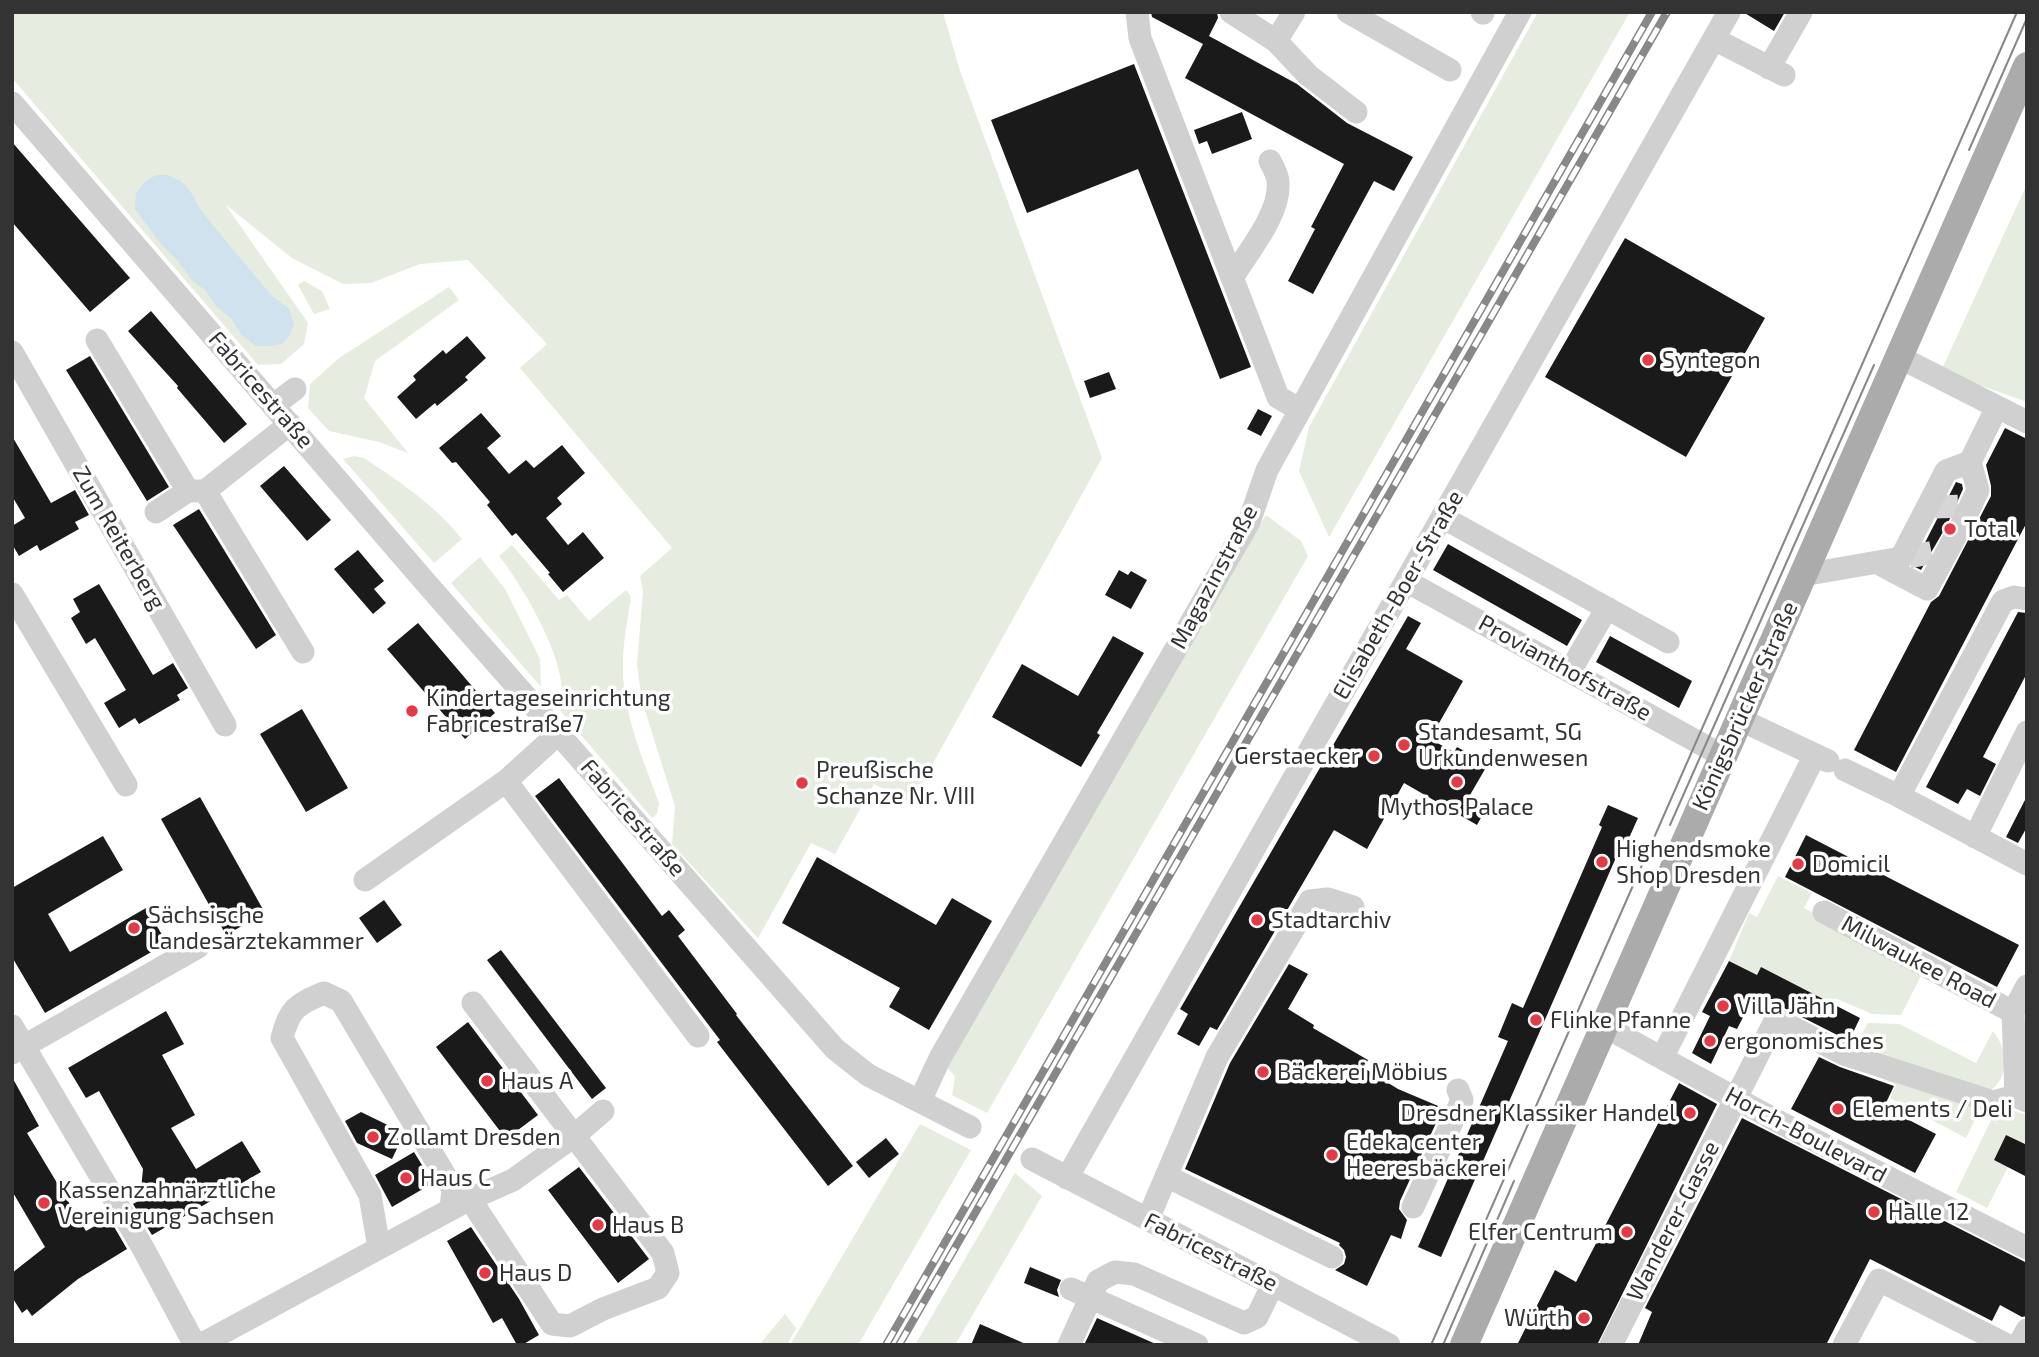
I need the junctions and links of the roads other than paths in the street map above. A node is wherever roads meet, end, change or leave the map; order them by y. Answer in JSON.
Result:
{"nodes":[{"id":1,"x":1137,"y":12,"type":"edge"},
{"id":2,"x":1231,"y":12,"type":"edge"},
{"id":3,"x":1294,"y":12,"type":"edge"},
{"id":4,"x":1348,"y":12,"type":"edge"},
{"id":5,"x":1520,"y":12,"type":"edge"},
{"id":6,"x":1729,"y":12,"type":"edge"},
{"id":7,"x":1801,"y":12,"type":"edge"},
{"id":8,"x":1714,"y":38,"type":"junction"},
{"id":9,"x":1276,"y":41,"type":"junction"},
{"id":10,"x":2027,"y":66,"type":"edge"},
{"id":11,"x":1450,"y":70,"type":"dead end"},
{"id":12,"x":12,"y":103,"type":"edge"},
{"id":13,"x":1356,"y":112,"type":"dead end"},
{"id":14,"x":1270,"y":161,"type":"dead end"},
{"id":15,"x":1232,"y":278,"type":"junction"},
{"id":16,"x":97,"y":340,"type":"dead end"},
{"id":17,"x":12,"y":352,"type":"edge"},
{"id":18,"x":1899,"y":357,"type":"junction"},
{"id":19,"x":295,"y":389,"type":"dead end"},
{"id":20,"x":274,"y":405,"type":"junction"},
{"id":21,"x":1997,"y":407,"type":"junction"},
{"id":22,"x":1300,"y":410,"type":"junction"},
{"id":23,"x":2027,"y":422,"type":"edge"},
{"id":24,"x":290,"y":424,"type":"junction"},
{"id":25,"x":1970,"y":462,"type":"junction"},
{"id":26,"x":197,"y":491,"type":"junction"},
{"id":27,"x":156,"y":512,"type":"dead end"},
{"id":28,"x":1442,"y":517,"type":"junction"},
{"id":29,"x":1878,"y":563,"type":"junction"},
{"id":30,"x":1803,"y":575,"type":"junction"},
{"id":31,"x":1406,"y":581,"type":"junction"},
{"id":32,"x":12,"y":594,"type":"edge"},
{"id":33,"x":2027,"y":599,"type":"edge"},
{"id":34,"x":1607,"y":608,"type":"junction"},
{"id":35,"x":1668,"y":642,"type":"dead end"},
{"id":36,"x":303,"y":652,"type":"dead end"},
{"id":37,"x":1570,"y":671,"type":"junction"},
{"id":38,"x":1740,"y":719,"type":"junction"},
{"id":39,"x":225,"y":725,"type":"dead end"},
{"id":40,"x":2027,"y":732,"type":"edge"},
{"id":41,"x":559,"y":733,"type":"junction"},
{"id":42,"x":1815,"y":755,"type":"junction"},
{"id":43,"x":1723,"y":756,"type":"junction"},
{"id":44,"x":506,"y":781,"type":"junction"},
{"id":45,"x":126,"y":785,"type":"dead end"},
{"id":46,"x":1899,"y":796,"type":"junction"},
{"id":47,"x":1975,"y":837,"type":"junction"},
{"id":48,"x":2027,"y":864,"type":"edge"},
{"id":49,"x":365,"y":880,"type":"dead end"},
{"id":50,"x":1353,"y":907,"type":"dead end"},
{"id":51,"x":1824,"y":912,"type":"dead end"},
{"id":52,"x":198,"y":947,"type":"dead end"},
{"id":53,"x":2027,"y":986,"type":"edge"},
{"id":54,"x":473,"y":1003,"type":"dead end"},
{"id":55,"x":2013,"y":1012,"type":"junction"},
{"id":56,"x":12,"y":1026,"type":"edge"},
{"id":57,"x":1604,"y":1026,"type":"junction"},
{"id":58,"x":698,"y":1036,"type":"dead end"},
{"id":59,"x":18,"y":1049,"type":"edge"},
{"id":60,"x":1662,"y":1058,"type":"junction"},
{"id":61,"x":1458,"y":1090,"type":"dead end"},
{"id":62,"x":1735,"y":1098,"type":"junction"},
{"id":63,"x":2022,"y":1099,"type":"edge"},
{"id":64,"x":920,"y":1101,"type":"junction"},
{"id":65,"x":603,"y":1111,"type":"dead end"},
{"id":66,"x":970,"y":1127,"type":"dead end"},
{"id":67,"x":574,"y":1136,"type":"junction"},
{"id":68,"x":1032,"y":1159,"type":"dead end"},
{"id":69,"x":1166,"y":1176,"type":"junction"},
{"id":70,"x":1067,"y":1178,"type":"junction"},
{"id":71,"x":461,"y":1204,"type":"junction"},
{"id":72,"x":1413,"y":1207,"type":"dead end"},
{"id":73,"x":1148,"y":1219,"type":"junction"},
{"id":74,"x":379,"y":1248,"type":"junction"},
{"id":75,"x":2027,"y":1248,"type":"edge"},
{"id":76,"x":1332,"y":1256,"type":"dead end"},
{"id":77,"x":1273,"y":1284,"type":"junction"},
{"id":78,"x":1081,"y":1293,"type":"junction"},
{"id":79,"x":2027,"y":1330,"type":"edge"},
{"id":80,"x":1159,"y":1337,"type":"edge"},
{"id":81,"x":197,"y":1345,"type":"edge"},
{"id":82,"x":1069,"y":1345,"type":"edge"},
{"id":83,"x":1197,"y":1345,"type":"edge"},
{"id":84,"x":1389,"y":1345,"type":"edge"},
{"id":85,"x":1464,"y":1345,"type":"edge"},
{"id":86,"x":1611,"y":1345,"type":"edge"},
{"id":87,"x":1844,"y":1345,"type":"edge"},
{"id":88,"x":2007,"y":1345,"type":"edge"},
{"id":89,"x":2019,"y":1345,"type":"edge"}],
"edges":[{"from":1,"to":15,"type":"street"},
{"from":2,"to":9,"type":"street"},
{"from":3,"to":9,"type":"street"},
{"from":4,"to":11,"type":"street"},
{"from":5,"to":22,"type":"street","name":"Magazinstraße"},
{"from":6,"to":8,"type":"street","name":"Elisabeth-Boer-Straße"},
{"from":7,"to":8,"type":"street"},
{"from":8,"to":28,"type":"street","name":"Elisabeth-Boer-Straße"},
{"from":9,"to":13,"type":"street"},
{"from":10,"to":18,"type":"main road","name":"Königsbrücker Straße"},
{"from":12,"to":20,"type":"street","name":"Fabricestraße"},
{"from":14,"to":15,"type":"street"},
{"from":15,"to":22,"type":"street"},
{"from":16,"to":26,"type":"street"},
{"from":17,"to":39,"type":"street","name":"Zum Reiterberg"},
{"from":18,"to":21,"type":"street"},
{"from":18,"to":30,"type":"main road","name":"Königsbrücker Straße"},
{"from":19,"to":20,"type":"street"},
{"from":20,"to":24,"type":"street","name":"Fabricestraße"},
{"from":21,"to":23,"type":"street"},
{"from":21,"to":25,"type":"street"},
{"from":22,"to":64,"type":"street","name":"Magazinstraße"},
{"from":24,"to":26,"type":"street"},
{"from":24,"to":41,"type":"street","name":"Fabricestraße"},
{"from":25,"to":29,"type":"street"},
{"from":25,"to":29,"type":"street"},
{"from":26,"to":27,"type":"street"},
{"from":26,"to":36,"type":"street"},
{"from":28,"to":31,"type":"street","name":"Elisabeth-Boer-Straße"},
{"from":28,"to":34,"type":"street"},
{"from":29,"to":30,"type":"street"},
{"from":30,"to":38,"type":"main road","name":"Königsbrücker Straße"},
{"from":31,"to":37,"type":"street","name":"Provianthofstraße"},
{"from":31,"to":70,"type":"street","name":"Elisabeth-Boer-Straße"},
{"from":32,"to":45,"type":"street"},
{"from":33,"to":46,"type":"street"},
{"from":34,"to":35,"type":"street"},
{"from":34,"to":37,"type":"street"},
{"from":37,"to":43,"type":"street","name":"Provianthofstraße"},
{"from":38,"to":42,"type":"street"},
{"from":38,"to":43,"type":"main road","name":"Königsbrücker Straße"},
{"from":40,"to":47,"type":"street"},
{"from":41,"to":44,"type":"street"},
{"from":41,"to":64,"type":"street","name":"Fabricestraße"},
{"from":42,"to":46,"type":"street"},
{"from":42,"to":60,"type":"street"},
{"from":43,"to":57,"type":"main road","name":"Königsbrücker Straße"},
{"from":44,"to":49,"type":"street"},
{"from":44,"to":58,"type":"street"},
{"from":46,"to":47,"type":"street"},
{"from":47,"to":48,"type":"street"},
{"from":50,"to":69,"type":"street"},
{"from":51,"to":55,"type":"street","name":"Milwaukee Road"},
{"from":52,"to":59,"type":"street"},
{"from":53,"to":55,"type":"street"},
{"from":54,"to":67,"type":"street"},
{"from":55,"to":63,"type":"street"},
{"from":56,"to":59,"type":"street"},
{"from":57,"to":60,"type":"street","name":"Horch-Boulevard"},
{"from":57,"to":85,"type":"main road","name":"Königsbrücker Straße"},
{"from":59,"to":81,"type":"street"},
{"from":60,"to":62,"type":"street","name":"Horch-Boulevard"},
{"from":61,"to":72,"type":"street"},
{"from":62,"to":63,"type":"street","name":"Wanderer-Gasse"},
{"from":62,"to":75,"type":"street","name":"Horch-Boulevard"},
{"from":62,"to":86,"type":"street","name":"Wanderer-Gasse"},
{"from":64,"to":66,"type":"street","name":"Fabricestraße"},
{"from":65,"to":67,"type":"street"},
{"from":67,"to":71,"type":"street"},
{"from":67,"to":71,"type":"street"},
{"from":68,"to":70,"type":"street","name":"Fabricestraße"},
{"from":69,"to":73,"type":"street"},
{"from":69,"to":76,"type":"street"},
{"from":70,"to":73,"type":"street","name":"Fabricestraße"},
{"from":71,"to":74,"type":"street"},
{"from":71,"to":74,"type":"street"},
{"from":73,"to":77,"type":"street","name":"Fabricestraße"},
{"from":74,"to":81,"type":"street"},
{"from":77,"to":78,"type":"street"},
{"from":77,"to":84,"type":"street","name":"Fabricestraße"},
{"from":78,"to":80,"type":"street"},
{"from":78,"to":82,"type":"street"},
{"from":79,"to":89,"type":"street"},
{"from":80,"to":83,"type":"street"},
{"from":87,"to":88,"type":"street"}]}
